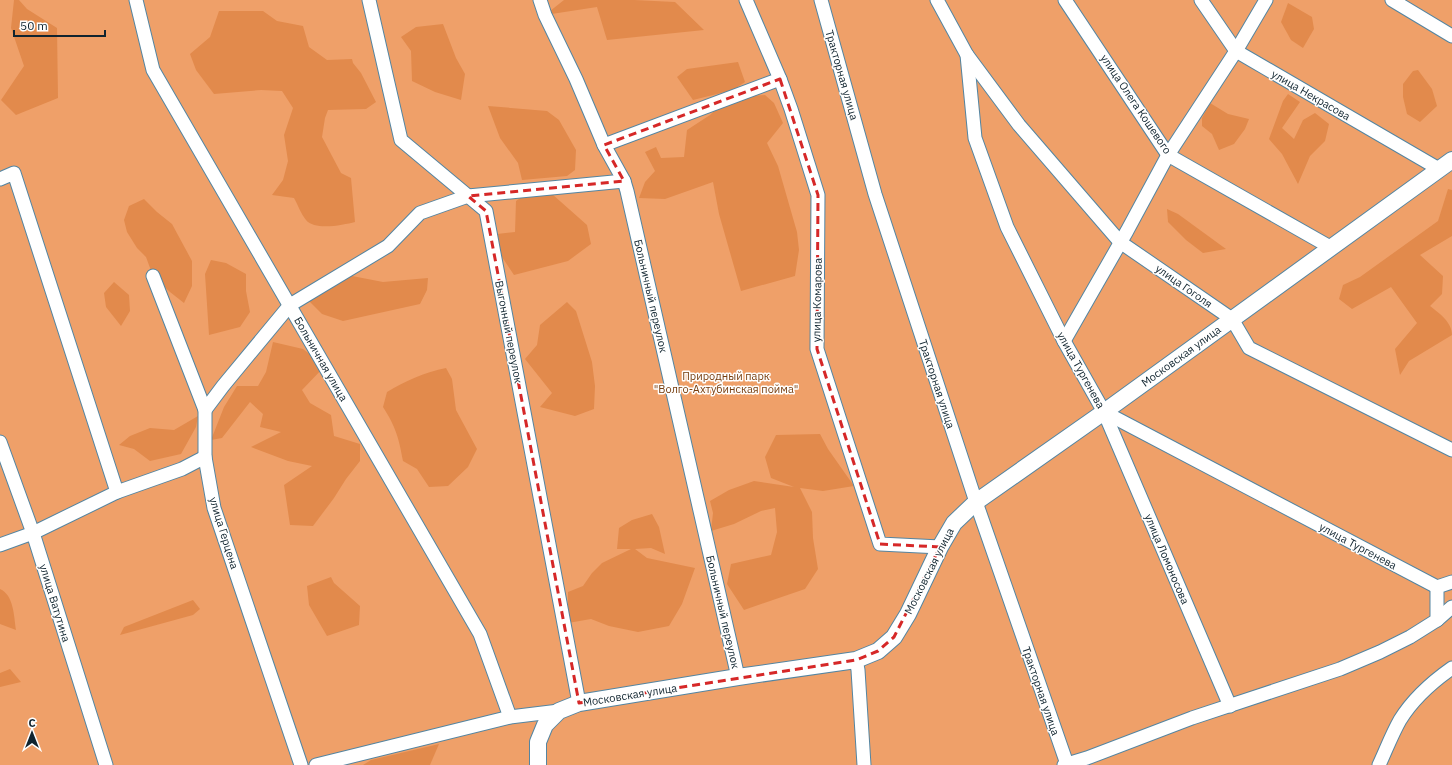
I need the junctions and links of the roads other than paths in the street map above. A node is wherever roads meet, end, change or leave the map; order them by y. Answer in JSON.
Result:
{"nodes":[{"id":1,"x":136,"y":0,"type":"edge"},
{"id":2,"x":369,"y":0,"type":"edge"},
{"id":3,"x":540,"y":0,"type":"edge"},
{"id":4,"x":746,"y":0,"type":"edge"},
{"id":5,"x":821,"y":0,"type":"edge"},
{"id":6,"x":937,"y":0,"type":"edge"},
{"id":7,"x":1065,"y":0,"type":"edge"},
{"id":8,"x":1201,"y":0,"type":"edge"},
{"id":9,"x":1266,"y":0,"type":"edge"},
{"id":10,"x":1392,"y":0,"type":"edge"},
{"id":11,"x":1452,"y":36,"type":"edge"},
{"id":12,"x":1236,"y":51,"type":"junction"},
{"id":13,"x":967,"y":55,"type":"junction"},
{"id":14,"x":780,"y":79,"type":"junction"},
{"id":15,"x":604,"y":145,"type":"junction"},
{"id":16,"x":1168,"y":155,"type":"junction"},
{"id":17,"x":1452,"y":160,"type":"edge"},
{"id":18,"x":1439,"y":169,"type":"junction"},
{"id":19,"x":0,"y":179,"type":"edge"},
{"id":20,"x":624,"y":180,"type":"junction"},
{"id":21,"x":468,"y":196,"type":"junction"},
{"id":22,"x":1120,"y":242,"type":"junction"},
{"id":23,"x":1330,"y":247,"type":"junction"},
{"id":24,"x":153,"y":276,"type":"dead end"},
{"id":25,"x":290,"y":305,"type":"junction"},
{"id":26,"x":1232,"y":319,"type":"junction"},
{"id":27,"x":1064,"y":341,"type":"junction"},
{"id":28,"x":205,"y":410,"type":"junction"},
{"id":29,"x":1104,"y":412,"type":"junction"},
{"id":30,"x":0,"y":442,"type":"edge"},
{"id":31,"x":1452,"y":450,"type":"edge"},
{"id":32,"x":206,"y":457,"type":"junction"},
{"id":33,"x":117,"y":492,"type":"junction"},
{"id":34,"x":976,"y":502,"type":"junction"},
{"id":35,"x":33,"y":533,"type":"junction"},
{"id":36,"x":0,"y":545,"type":"edge"},
{"id":37,"x":940,"y":547,"type":"junction"},
{"id":38,"x":1452,"y":582,"type":"edge"},
{"id":39,"x":1437,"y":587,"type":"junction"},
{"id":40,"x":1452,"y":608,"type":"edge"},
{"id":41,"x":1437,"y":620,"type":"junction"},
{"id":42,"x":856,"y":660,"type":"junction"},
{"id":43,"x":1452,"y":668,"type":"edge"},
{"id":44,"x":738,"y":677,"type":"junction"},
{"id":45,"x":579,"y":703,"type":"junction"},
{"id":46,"x":1230,"y":706,"type":"junction"},
{"id":47,"x":559,"y":711,"type":"junction"},
{"id":48,"x":510,"y":716,"type":"junction"},
{"id":49,"x":106,"y":765,"type":"edge"},
{"id":50,"x":301,"y":765,"type":"edge"},
{"id":51,"x":316,"y":765,"type":"edge"},
{"id":52,"x":538,"y":765,"type":"edge"},
{"id":53,"x":864,"y":765,"type":"edge"},
{"id":54,"x":1065,"y":765,"type":"edge"},
{"id":55,"x":1379,"y":765,"type":"edge"}],
"edges":[{"from":1,"to":25,"type":"street","name":"Больничная улица"},
{"from":2,"to":21,"type":"street","name":"Выгонный переулок"},
{"from":3,"to":15,"type":"street","name":"Больничный переулок"},
{"from":4,"to":14,"type":"street","name":"улица Комарова"},
{"from":5,"to":34,"type":"street","name":"Тракторная улица"},
{"from":6,"to":13,"type":"street","name":"улица Тургенева"},
{"from":7,"to":16,"type":"street","name":"улица Олега Кошевого"},
{"from":8,"to":12,"type":"street","name":"улица Некрасова"},
{"from":9,"to":12,"type":"street"},
{"from":10,"to":11,"type":"street"},
{"from":12,"to":16,"type":"street"},
{"from":12,"to":18,"type":"street","name":"улица Некрасова"},
{"from":13,"to":22,"type":"street","name":"улица Гоголя"},
{"from":13,"to":27,"type":"street","name":"улица Тургенева"},
{"from":14,"to":15,"type":"street"},
{"from":14,"to":37,"type":"street","name":"улица Комарова"},
{"from":15,"to":20,"type":"street","name":"Больничный переулок"},
{"from":16,"to":22,"type":"street"},
{"from":16,"to":23,"type":"street","name":"улица Олега Кошевого"},
{"from":17,"to":18,"type":"street","name":"Московская улица"},
{"from":18,"to":23,"type":"street","name":"Московская улица"},
{"from":19,"to":33,"type":"street"},
{"from":20,"to":21,"type":"street"},
{"from":20,"to":44,"type":"street","name":"Больничный переулок"},
{"from":21,"to":25,"type":"street"},
{"from":21,"to":45,"type":"street","name":"Выгонный переулок"},
{"from":22,"to":26,"type":"street","name":"улица Гоголя"},
{"from":22,"to":27,"type":"street"},
{"from":23,"to":26,"type":"street","name":"Московская улица"},
{"from":24,"to":28,"type":"street","name":"улица Герцена"},
{"from":25,"to":28,"type":"street"},
{"from":25,"to":48,"type":"street","name":"Больничная улица"},
{"from":26,"to":29,"type":"street","name":"Московская улица"},
{"from":26,"to":31,"type":"street","name":"улица Гоголя"},
{"from":27,"to":29,"type":"street","name":"улица Тургенева"},
{"from":28,"to":32,"type":"street","name":"улица Герцена"},
{"from":29,"to":34,"type":"street","name":"Московская улица"},
{"from":29,"to":39,"type":"street","name":"улица Тургенева"},
{"from":29,"to":46,"type":"street","name":"улица Ломоносова"},
{"from":30,"to":35,"type":"street","name":"улица Ватутина"},
{"from":32,"to":33,"type":"street"},
{"from":32,"to":50,"type":"street","name":"улица Герцена"},
{"from":33,"to":35,"type":"street"},
{"from":34,"to":37,"type":"street","name":"Московская улица"},
{"from":34,"to":54,"type":"street","name":"Тракторная улица"},
{"from":35,"to":36,"type":"street"},
{"from":35,"to":49,"type":"street","name":"улица Ватутина"},
{"from":37,"to":42,"type":"street","name":"Московская улица"},
{"from":38,"to":39,"type":"street"},
{"from":39,"to":41,"type":"street"},
{"from":40,"to":41,"type":"street"},
{"from":41,"to":46,"type":"street"},
{"from":42,"to":44,"type":"street","name":"Московская улица"},
{"from":42,"to":53,"type":"street"},
{"from":43,"to":55,"type":"street"},
{"from":44,"to":45,"type":"street","name":"Московская улица"},
{"from":45,"to":47,"type":"street","name":"Московская улица"},
{"from":46,"to":54,"type":"street"},
{"from":47,"to":48,"type":"street","name":"Московская улица"},
{"from":47,"to":52,"type":"street"},
{"from":48,"to":51,"type":"street","name":"Московская улица"}]}
